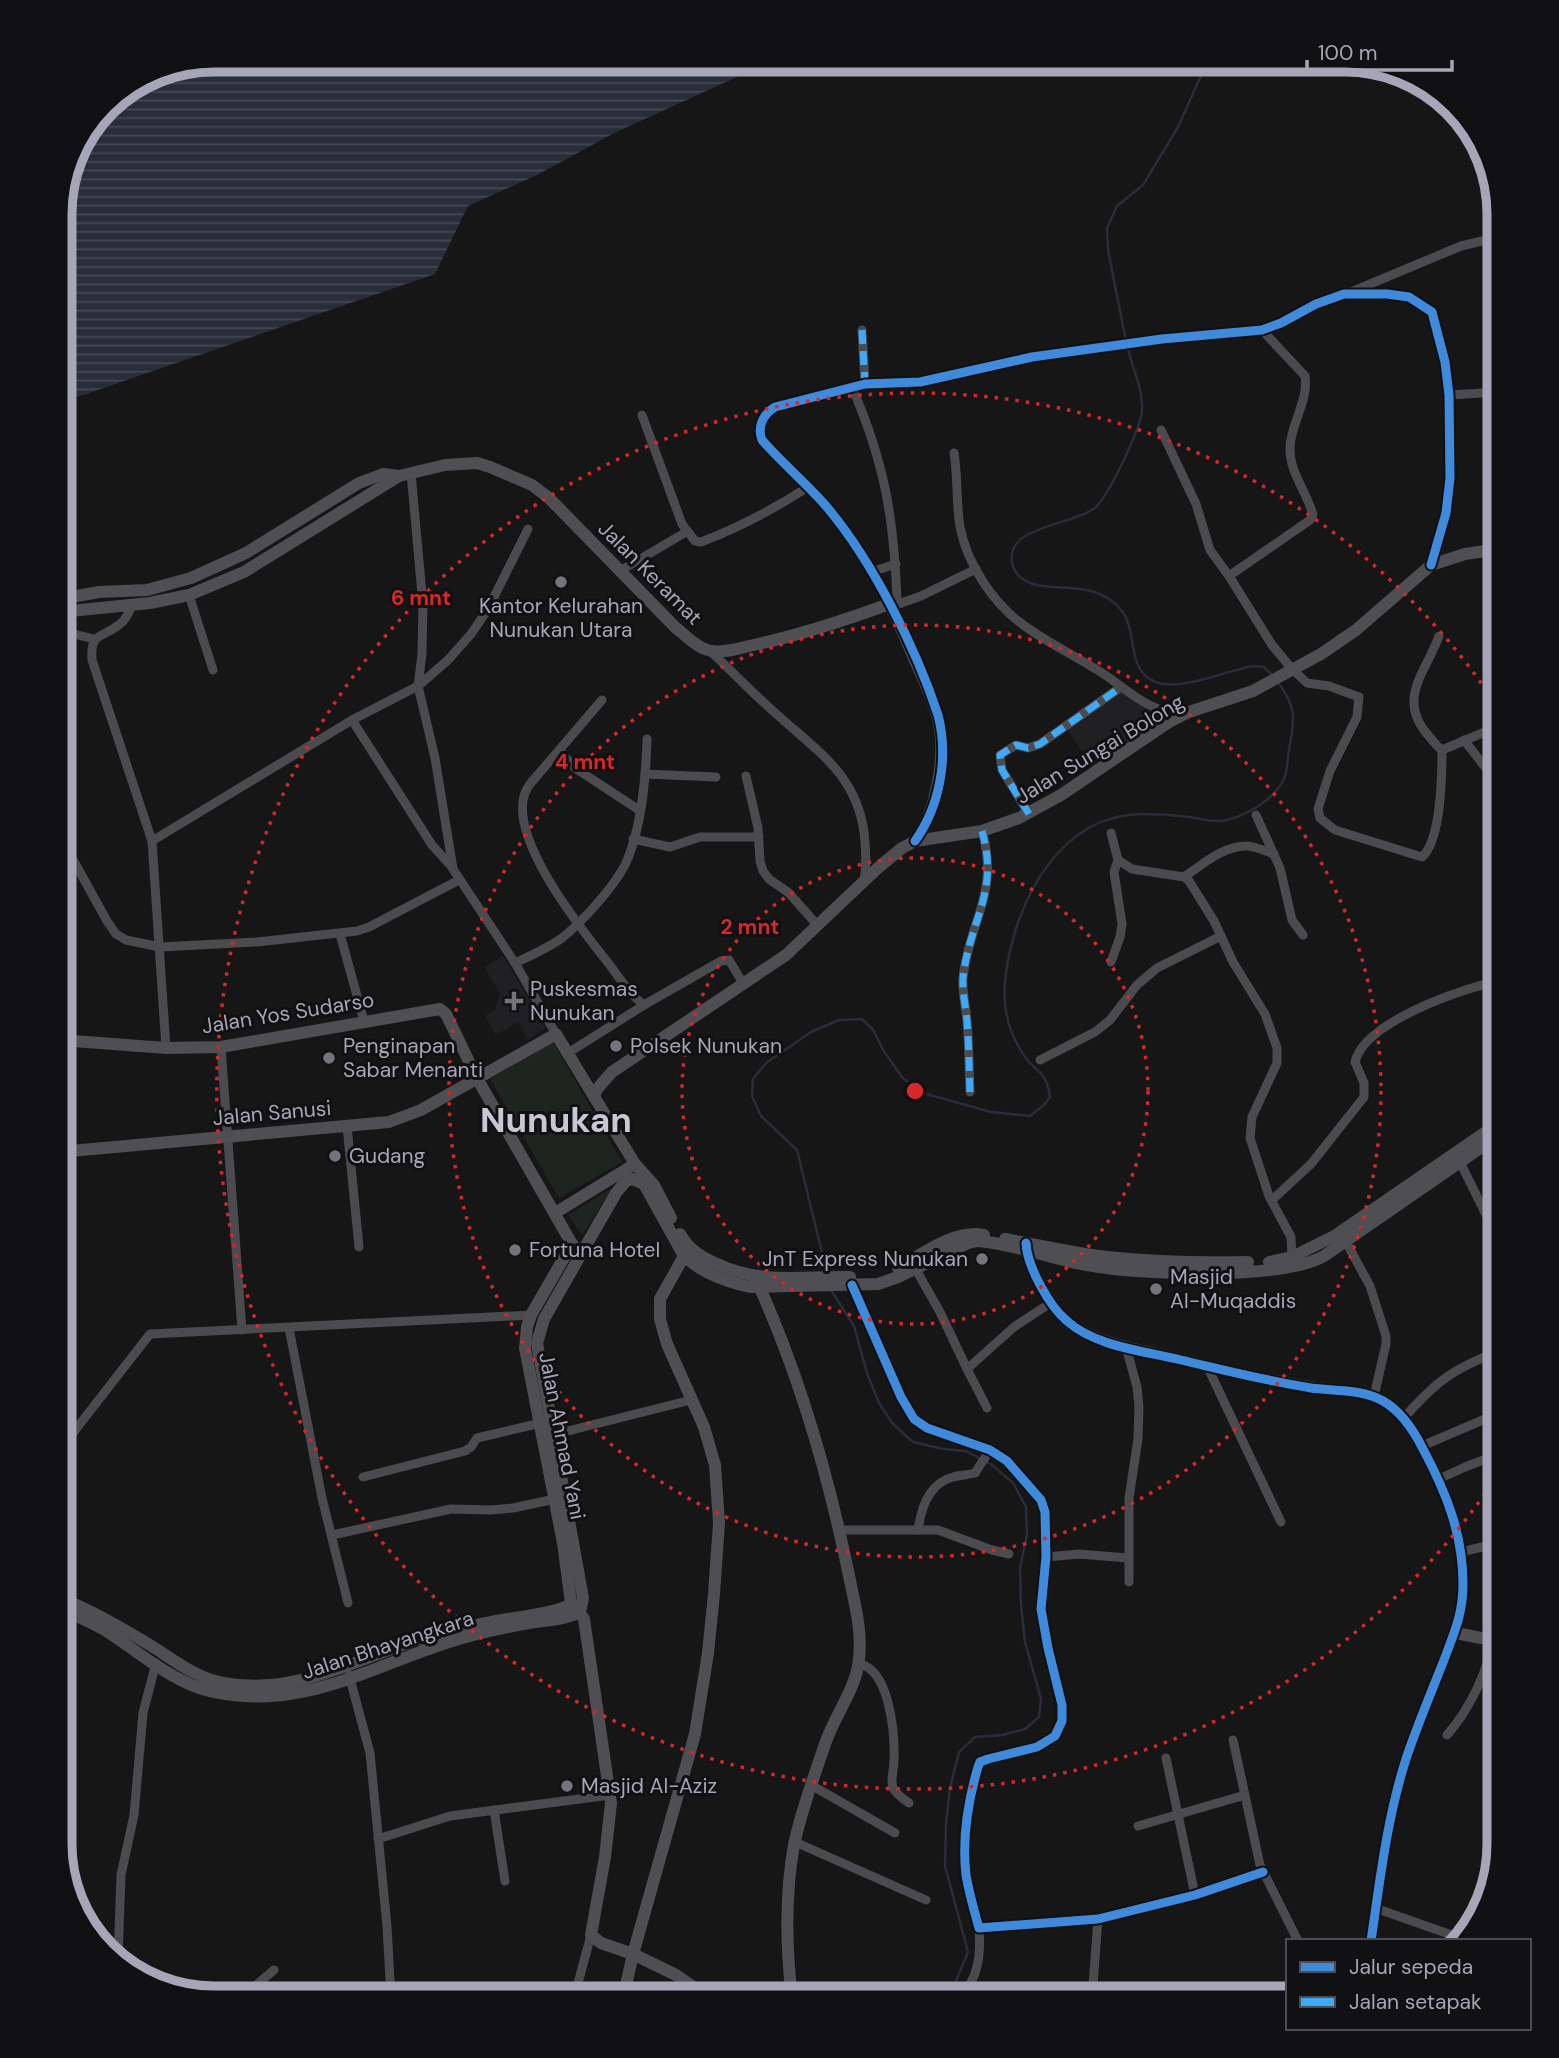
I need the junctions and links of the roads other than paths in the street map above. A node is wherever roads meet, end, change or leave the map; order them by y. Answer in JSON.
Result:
{"nodes":[{"id":1,"x":1487,"y":240,"type":"edge"},
{"id":2,"x":1344,"y":294,"type":"junction"},
{"id":3,"x":862,"y":330,"type":"dead end"},
{"id":4,"x":1262,"y":330,"type":"junction"},
{"id":5,"x":865,"y":384,"type":"junction"},
{"id":6,"x":852,"y":387,"type":"junction"},
{"id":7,"x":1487,"y":393,"type":"edge"},
{"id":8,"x":1449,"y":396,"type":"junction"},
{"id":9,"x":642,"y":415,"type":"dead end"},
{"id":10,"x":1161,"y":430,"type":"dead end"},
{"id":11,"x":954,"y":453,"type":"dead end"},
{"id":12,"x":405,"y":475,"type":"junction"},
{"id":13,"x":808,"y":488,"type":"junction"},
{"id":14,"x":528,"y":530,"type":"dead end"},
{"id":15,"x":686,"y":532,"type":"junction"},
{"id":16,"x":270,"y":538,"type":"junction"},
{"id":17,"x":278,"y":551,"type":"junction"},
{"id":18,"x":1487,"y":551,"type":"edge"},
{"id":19,"x":896,"y":564,"type":"junction"},
{"id":20,"x":1430,"y":565,"type":"junction"},
{"id":21,"x":976,"y":569,"type":"junction"},
{"id":22,"x":620,"y":571,"type":"junction"},
{"id":23,"x":871,"y":572,"type":"junction"},
{"id":24,"x":1229,"y":576,"type":"junction"},
{"id":25,"x":147,"y":590,"type":"junction"},
{"id":26,"x":189,"y":595,"type":"junction"},
{"id":27,"x":72,"y":597,"type":"edge"},
{"id":28,"x":150,"y":603,"type":"junction"},
{"id":29,"x":132,"y":606,"type":"junction"},
{"id":30,"x":893,"y":606,"type":"junction"},
{"id":31,"x":72,"y":611,"type":"edge"},
{"id":32,"x":72,"y":634,"type":"edge"},
{"id":33,"x":1439,"y":636,"type":"dead end"},
{"id":34,"x":94,"y":639,"type":"junction"},
{"id":35,"x":710,"y":651,"type":"junction"},
{"id":36,"x":213,"y":670,"type":"dead end"},
{"id":37,"x":1287,"y":672,"type":"junction"},
{"id":38,"x":418,"y":686,"type":"junction"},
{"id":39,"x":1121,"y":687,"type":"junction"},
{"id":40,"x":602,"y":699,"type":"dead end"},
{"id":41,"x":1184,"y":714,"type":"junction"},
{"id":42,"x":352,"y":719,"type":"junction"},
{"id":43,"x":1487,"y":731,"type":"edge"},
{"id":44,"x":647,"y":739,"type":"dead end"},
{"id":45,"x":1464,"y":740,"type":"junction"},
{"id":46,"x":1442,"y":750,"type":"junction"},
{"id":47,"x":560,"y":751,"type":"junction"},
{"id":48,"x":1487,"y":770,"type":"edge"},
{"id":49,"x":645,"y":774,"type":"junction"},
{"id":50,"x":746,"y":776,"type":"dead end"},
{"id":51,"x":716,"y":777,"type":"dead end"},
{"id":52,"x":639,"y":810,"type":"junction"},
{"id":53,"x":1028,"y":814,"type":"junction"},
{"id":54,"x":1256,"y":815,"type":"dead end"},
{"id":55,"x":982,"y":831,"type":"junction"},
{"id":56,"x":1111,"y":833,"type":"dead end"},
{"id":57,"x":759,"y":837,"type":"junction"},
{"id":58,"x":634,"y":839,"type":"junction"},
{"id":59,"x":152,"y":841,"type":"junction"},
{"id":60,"x":915,"y":841,"type":"junction"},
{"id":61,"x":1274,"y":854,"type":"junction"},
{"id":62,"x":72,"y":858,"type":"edge"},
{"id":63,"x":1118,"y":860,"type":"junction"},
{"id":64,"x":453,"y":869,"type":"junction"},
{"id":65,"x":1184,"y":877,"type":"junction"},
{"id":66,"x":459,"y":880,"type":"junction"},
{"id":67,"x":864,"y":881,"type":"junction"},
{"id":68,"x":576,"y":923,"type":"junction"},
{"id":69,"x":818,"y":926,"type":"junction"},
{"id":70,"x":340,"y":934,"type":"junction"},
{"id":71,"x":1303,"y":935,"type":"dead end"},
{"id":72,"x":1221,"y":936,"type":"junction"},
{"id":73,"x":160,"y":947,"type":"junction"},
{"id":74,"x":1111,"y":962,"type":"dead end"},
{"id":75,"x":515,"y":963,"type":"junction"},
{"id":76,"x":1487,"y":984,"type":"edge"},
{"id":77,"x":744,"y":985,"type":"junction"},
{"id":78,"x":644,"y":1005,"type":"junction"},
{"id":79,"x":364,"y":1021,"type":"junction"},
{"id":80,"x":556,"y":1034,"type":"junction"},
{"id":81,"x":72,"y":1041,"type":"edge"},
{"id":82,"x":221,"y":1047,"type":"junction"},
{"id":83,"x":166,"y":1048,"type":"junction"},
{"id":84,"x":568,"y":1053,"type":"junction"},
{"id":85,"x":1040,"y":1059,"type":"dead end"},
{"id":86,"x":612,"y":1072,"type":"junction"},
{"id":87,"x":478,"y":1080,"type":"junction"},
{"id":88,"x":585,"y":1081,"type":"junction"},
{"id":89,"x":970,"y":1092,"type":"dead end"},
{"id":90,"x":594,"y":1096,"type":"junction"},
{"id":91,"x":347,"y":1126,"type":"junction"},
{"id":92,"x":1487,"y":1133,"type":"edge"},
{"id":93,"x":226,"y":1137,"type":"junction"},
{"id":94,"x":1487,"y":1142,"type":"edge"},
{"id":95,"x":72,"y":1151,"type":"edge"},
{"id":96,"x":1457,"y":1157,"type":"junction"},
{"id":97,"x":635,"y":1164,"type":"junction"},
{"id":98,"x":1272,"y":1200,"type":"junction"},
{"id":99,"x":555,"y":1213,"type":"junction"},
{"id":100,"x":1487,"y":1216,"type":"edge"},
{"id":101,"x":1345,"y":1240,"type":"junction"},
{"id":102,"x":572,"y":1244,"type":"junction"},
{"id":103,"x":359,"y":1247,"type":"dead end"},
{"id":104,"x":1026,"y":1247,"type":"junction"},
{"id":105,"x":581,"y":1255,"type":"junction"},
{"id":106,"x":684,"y":1256,"type":"junction"},
{"id":107,"x":1292,"y":1257,"type":"junction"},
{"id":108,"x":915,"y":1268,"type":"junction"},
{"id":109,"x":846,"y":1282,"type":"junction"},
{"id":110,"x":759,"y":1283,"type":"junction"},
{"id":111,"x":1052,"y":1302,"type":"junction"},
{"id":112,"x":531,"y":1315,"type":"junction"},
{"id":113,"x":289,"y":1328,"type":"junction"},
{"id":114,"x":242,"y":1330,"type":"junction"},
{"id":115,"x":1126,"y":1347,"type":"junction"},
{"id":116,"x":1487,"y":1356,"type":"edge"},
{"id":117,"x":1207,"y":1366,"type":"junction"},
{"id":118,"x":967,"y":1369,"type":"junction"},
{"id":119,"x":1374,"y":1396,"type":"junction"},
{"id":120,"x":691,"y":1400,"type":"junction"},
{"id":121,"x":988,"y":1408,"type":"dead end"},
{"id":122,"x":1487,"y":1418,"type":"edge"},
{"id":123,"x":1403,"y":1419,"type":"junction"},
{"id":124,"x":541,"y":1423,"type":"junction"},
{"id":125,"x":72,"y":1434,"type":"edge"},
{"id":126,"x":552,"y":1435,"type":"junction"},
{"id":127,"x":1422,"y":1446,"type":"junction"},
{"id":128,"x":990,"y":1451,"type":"junction"},
{"id":129,"x":1487,"y":1459,"type":"edge"},
{"id":130,"x":363,"y":1477,"type":"dead end"},
{"id":131,"x":1439,"y":1479,"type":"junction"},
{"id":132,"x":555,"y":1499,"type":"junction"},
{"id":133,"x":1281,"y":1522,"type":"dead end"},
{"id":134,"x":566,"y":1530,"type":"junction"},
{"id":135,"x":839,"y":1530,"type":"junction"},
{"id":136,"x":918,"y":1530,"type":"junction"},
{"id":137,"x":331,"y":1535,"type":"junction"},
{"id":138,"x":1487,"y":1546,"type":"edge"},
{"id":139,"x":1461,"y":1552,"type":"junction"},
{"id":140,"x":1009,"y":1554,"type":"dead end"},
{"id":141,"x":1046,"y":1557,"type":"junction"},
{"id":142,"x":1128,"y":1558,"type":"junction"},
{"id":143,"x":1129,"y":1582,"type":"dead end"},
{"id":144,"x":72,"y":1602,"type":"edge"},
{"id":145,"x":348,"y":1603,"type":"dead end"},
{"id":146,"x":576,"y":1607,"type":"junction"},
{"id":147,"x":72,"y":1615,"type":"edge"},
{"id":148,"x":1456,"y":1633,"type":"junction"},
{"id":149,"x":1487,"y":1637,"type":"edge"},
{"id":150,"x":1487,"y":1661,"type":"edge"},
{"id":151,"x":156,"y":1663,"type":"junction"},
{"id":152,"x":859,"y":1664,"type":"junction"},
{"id":153,"x":349,"y":1673,"type":"junction"},
{"id":154,"x":1447,"y":1735,"type":"dead end"},
{"id":155,"x":1233,"y":1740,"type":"dead end"},
{"id":156,"x":1166,"y":1758,"type":"dead end"},
{"id":157,"x":811,"y":1785,"type":"junction"},
{"id":158,"x":610,"y":1795,"type":"junction"},
{"id":159,"x":1245,"y":1795,"type":"junction"},
{"id":160,"x":909,"y":1803,"type":"dead end"},
{"id":161,"x":494,"y":1810,"type":"junction"},
{"id":162,"x":1178,"y":1814,"type":"junction"},
{"id":163,"x":1138,"y":1826,"type":"dead end"},
{"id":164,"x":895,"y":1833,"type":"dead end"},
{"id":165,"x":378,"y":1839,"type":"junction"},
{"id":166,"x":795,"y":1842,"type":"junction"},
{"id":167,"x":1263,"y":1872,"type":"junction"},
{"id":168,"x":505,"y":1881,"type":"dead end"},
{"id":169,"x":1195,"y":1895,"type":"junction"},
{"id":170,"x":926,"y":1899,"type":"dead end"},
{"id":171,"x":1375,"y":1908,"type":"junction"},
{"id":172,"x":1098,"y":1919,"type":"junction"},
{"id":173,"x":979,"y":1928,"type":"junction"},
{"id":174,"x":591,"y":1935,"type":"junction"},
{"id":175,"x":1454,"y":1935,"type":"edge"},
{"id":176,"x":1297,"y":1939,"type":"edge"},
{"id":177,"x":1371,"y":1939,"type":"edge"},
{"id":178,"x":118,"y":1949,"type":"edge"},
{"id":179,"x":632,"y":1954,"type":"junction"},
{"id":180,"x":274,"y":1970,"type":"dead end"},
{"id":181,"x":255,"y":1986,"type":"edge"},
{"id":182,"x":390,"y":1986,"type":"edge"},
{"id":183,"x":577,"y":1986,"type":"edge"},
{"id":184,"x":625,"y":1986,"type":"edge"},
{"id":185,"x":692,"y":1986,"type":"edge"},
{"id":186,"x":790,"y":1986,"type":"edge"},
{"id":187,"x":969,"y":1986,"type":"edge"},
{"id":188,"x":1093,"y":1986,"type":"edge"}],
"edges":[{"from":1,"to":2,"type":"street"},
{"from":2,"to":4,"type":"street"},
{"from":2,"to":8,"type":"street"},
{"from":3,"to":5,"type":"street"},
{"from":4,"to":5,"type":"street"},
{"from":4,"to":24,"type":"street"},
{"from":5,"to":6,"type":"street"},
{"from":6,"to":13,"type":"street"},
{"from":6,"to":19,"type":"street"},
{"from":7,"to":8,"type":"street"},
{"from":8,"to":20,"type":"street"},
{"from":9,"to":15,"type":"street"},
{"from":10,"to":24,"type":"street"},
{"from":11,"to":21,"type":"street"},
{"from":12,"to":16,"type":"street"},
{"from":12,"to":17,"type":"street"},
{"from":12,"to":22,"type":"street","name":"Jalan Keramat"},
{"from":12,"to":38,"type":"street"},
{"from":13,"to":15,"type":"street"},
{"from":13,"to":23,"type":"street"},
{"from":14,"to":38,"type":"street"},
{"from":15,"to":22,"type":"street"},
{"from":16,"to":17,"type":"street"},
{"from":16,"to":25,"type":"street"},
{"from":17,"to":26,"type":"street"},
{"from":18,"to":20,"type":"street","name":"Jalan Sungai Bolong"},
{"from":19,"to":23,"type":"street"},
{"from":19,"to":30,"type":"street"},
{"from":20,"to":37,"type":"street","name":"Jalan Sungai Bolong"},
{"from":21,"to":30,"type":"street"},
{"from":21,"to":39,"type":"street"},
{"from":22,"to":35,"type":"street","name":"Jalan Keramat"},
{"from":23,"to":30,"type":"street"},
{"from":24,"to":37,"type":"street"},
{"from":25,"to":27,"type":"street"},
{"from":25,"to":28,"type":"street"},
{"from":26,"to":28,"type":"street"},
{"from":26,"to":36,"type":"street"},
{"from":28,"to":29,"type":"street"},
{"from":29,"to":31,"type":"street"},
{"from":29,"to":34,"type":"street"},
{"from":30,"to":35,"type":"street","name":"Jalan Keramat"},
{"from":30,"to":60,"type":"street"},
{"from":32,"to":34,"type":"street"},
{"from":33,"to":46,"type":"street"},
{"from":34,"to":59,"type":"street"},
{"from":35,"to":67,"type":"street"},
{"from":37,"to":41,"type":"street","name":"Jalan Sungai Bolong"},
{"from":37,"to":46,"type":"street"},
{"from":38,"to":42,"type":"street"},
{"from":38,"to":64,"type":"street"},
{"from":39,"to":41,"type":"street"},
{"from":39,"to":53,"type":"street"},
{"from":40,"to":47,"type":"street"},
{"from":41,"to":53,"type":"street","name":"Jalan Sungai Bolong"},
{"from":42,"to":59,"type":"street"},
{"from":42,"to":64,"type":"street"},
{"from":43,"to":45,"type":"street"},
{"from":44,"to":49,"type":"street"},
{"from":45,"to":46,"type":"street"},
{"from":45,"to":48,"type":"street"},
{"from":47,"to":52,"type":"street"},
{"from":47,"to":68,"type":"street"},
{"from":49,"to":51,"type":"street"},
{"from":49,"to":52,"type":"street"},
{"from":50,"to":57,"type":"street"},
{"from":52,"to":58,"type":"street"},
{"from":53,"to":55,"type":"street","name":"Jalan Sungai Bolong"},
{"from":54,"to":61,"type":"street"},
{"from":55,"to":60,"type":"street","name":"Jalan Sungai Bolong"},
{"from":55,"to":89,"type":"street"},
{"from":56,"to":63,"type":"street"},
{"from":57,"to":58,"type":"street"},
{"from":57,"to":69,"type":"street"},
{"from":58,"to":68,"type":"street"},
{"from":59,"to":73,"type":"street"},
{"from":60,"to":67,"type":"street","name":"Jalan Sungai Bolong"},
{"from":61,"to":65,"type":"street"},
{"from":61,"to":71,"type":"street"},
{"from":62,"to":73,"type":"street"},
{"from":63,"to":65,"type":"street"},
{"from":63,"to":74,"type":"street"},
{"from":64,"to":66,"type":"street"},
{"from":65,"to":72,"type":"street"},
{"from":66,"to":70,"type":"street"},
{"from":66,"to":75,"type":"street"},
{"from":67,"to":69,"type":"street","name":"Jalan Sungai Bolong"},
{"from":68,"to":75,"type":"street"},
{"from":68,"to":78,"type":"street"},
{"from":69,"to":77,"type":"street","name":"Jalan Sungai Bolong"},
{"from":70,"to":73,"type":"street"},
{"from":70,"to":79,"type":"street"},
{"from":72,"to":85,"type":"street"},
{"from":72,"to":98,"type":"street"},
{"from":73,"to":83,"type":"street"},
{"from":75,"to":80,"type":"street"},
{"from":76,"to":98,"type":"street"},
{"from":77,"to":78,"type":"street"},
{"from":77,"to":86,"type":"street","name":"Jalan Sungai Bolong"},
{"from":78,"to":84,"type":"street"},
{"from":79,"to":82,"type":"street","name":"Jalan Yos Sudarso"},
{"from":79,"to":87,"type":"street","name":"Jalan Yos Sudarso"},
{"from":80,"to":84,"type":"street"},
{"from":80,"to":87,"type":"street","name":"Jalan Sanusi"},
{"from":81,"to":83,"type":"street","name":"Jalan Yos Sudarso"},
{"from":82,"to":83,"type":"street","name":"Jalan Yos Sudarso"},
{"from":82,"to":93,"type":"street"},
{"from":84,"to":88,"type":"street"},
{"from":86,"to":88,"type":"street","name":"Jalan Sungai Bolong"},
{"from":86,"to":90,"type":"street","name":"Jalan Sungai Bolong"},
{"from":87,"to":91,"type":"street","name":"Jalan Sanusi"},
{"from":87,"to":99,"type":"street"},
{"from":88,"to":90,"type":"street"},
{"from":90,"to":97,"type":"street"},
{"from":91,"to":93,"type":"street","name":"Jalan Sanusi"},
{"from":91,"to":103,"type":"street"},
{"from":92,"to":96,"type":"street"},
{"from":93,"to":95,"type":"street","name":"Jalan Sanusi"},
{"from":93,"to":114,"type":"street"},
{"from":94,"to":96,"type":"street"},
{"from":96,"to":100,"type":"street"},
{"from":96,"to":101,"type":"street"},
{"from":96,"to":107,"type":"street"},
{"from":97,"to":99,"type":"street"},
{"from":97,"to":110,"type":"street"},
{"from":98,"to":107,"type":"street"},
{"from":99,"to":102,"type":"street"},
{"from":101,"to":104,"type":"street"},
{"from":101,"to":119,"type":"street"},
{"from":102,"to":105,"type":"street"},
{"from":102,"to":112,"type":"street","name":"Jalan Ahmad Yani"},
{"from":104,"to":107,"type":"street"},
{"from":104,"to":108,"type":"street"},
{"from":104,"to":109,"type":"street"},
{"from":104,"to":111,"type":"street"},
{"from":105,"to":106,"type":"street","name":"Jalan Ahmad Yani"},
{"from":105,"to":126,"type":"street","name":"Jalan Ahmad Yani"},
{"from":106,"to":110,"type":"street"},
{"from":106,"to":120,"type":"street"},
{"from":108,"to":109,"type":"street"},
{"from":108,"to":118,"type":"street"},
{"from":109,"to":110,"type":"street"},
{"from":109,"to":128,"type":"street"},
{"from":110,"to":135,"type":"street"},
{"from":111,"to":115,"type":"street"},
{"from":111,"to":118,"type":"street"},
{"from":112,"to":113,"type":"street"},
{"from":112,"to":124,"type":"street","name":"Jalan Ahmad Yani"},
{"from":113,"to":114,"type":"street"},
{"from":113,"to":137,"type":"street"},
{"from":114,"to":125,"type":"street"},
{"from":115,"to":117,"type":"street"},
{"from":115,"to":142,"type":"street"},
{"from":116,"to":123,"type":"street"},
{"from":117,"to":119,"type":"street"},
{"from":117,"to":133,"type":"street"},
{"from":118,"to":121,"type":"street"},
{"from":119,"to":123,"type":"street"},
{"from":120,"to":126,"type":"street"},
{"from":120,"to":179,"type":"street"},
{"from":122,"to":127,"type":"street"},
{"from":123,"to":127,"type":"street"},
{"from":124,"to":130,"type":"street"},
{"from":124,"to":132,"type":"street","name":"Jalan Ahmad Yani"},
{"from":126,"to":134,"type":"street","name":"Jalan Ahmad Yani"},
{"from":127,"to":131,"type":"street"},
{"from":128,"to":136,"type":"street"},
{"from":128,"to":141,"type":"street"},
{"from":129,"to":131,"type":"street"},
{"from":131,"to":139,"type":"street"},
{"from":132,"to":134,"type":"street","name":"Jalan Ahmad Yani"},
{"from":132,"to":137,"type":"street"},
{"from":134,"to":146,"type":"street","name":"Jalan Ahmad Yani"},
{"from":135,"to":136,"type":"street"},
{"from":135,"to":152,"type":"street"},
{"from":136,"to":140,"type":"street"},
{"from":137,"to":145,"type":"street"},
{"from":138,"to":139,"type":"street"},
{"from":139,"to":148,"type":"street"},
{"from":141,"to":142,"type":"street"},
{"from":141,"to":173,"type":"street"},
{"from":142,"to":143,"type":"street"},
{"from":144,"to":153,"type":"street","name":"Jalan Bhayangkara"},
{"from":146,"to":153,"type":"street","name":"Jalan Bhayangkara"},
{"from":146,"to":158,"type":"street","name":"Jalan Ahmad Yani"},
{"from":147,"to":151,"type":"street","name":"Jalan Bhayangkara"},
{"from":148,"to":149,"type":"street"},
{"from":148,"to":171,"type":"street"},
{"from":150,"to":154,"type":"street"},
{"from":151,"to":153,"type":"street","name":"Jalan Bhayangkara"},
{"from":151,"to":178,"type":"street"},
{"from":152,"to":157,"type":"street"},
{"from":152,"to":160,"type":"street"},
{"from":153,"to":165,"type":"street"},
{"from":155,"to":159,"type":"street"},
{"from":156,"to":162,"type":"street"},
{"from":157,"to":164,"type":"street"},
{"from":157,"to":166,"type":"street"},
{"from":158,"to":161,"type":"street"},
{"from":158,"to":174,"type":"street","name":"Jalan Ahmad Yani"},
{"from":159,"to":162,"type":"street"},
{"from":159,"to":167,"type":"street"},
{"from":161,"to":165,"type":"street"},
{"from":161,"to":168,"type":"street"},
{"from":162,"to":163,"type":"street"},
{"from":162,"to":169,"type":"street"},
{"from":165,"to":182,"type":"street"},
{"from":166,"to":170,"type":"street"},
{"from":166,"to":186,"type":"street"},
{"from":167,"to":169,"type":"street"},
{"from":167,"to":176,"type":"street"},
{"from":169,"to":172,"type":"street"},
{"from":171,"to":175,"type":"street"},
{"from":171,"to":177,"type":"street"},
{"from":172,"to":173,"type":"street"},
{"from":172,"to":188,"type":"street"},
{"from":173,"to":187,"type":"street"},
{"from":174,"to":179,"type":"street"},
{"from":174,"to":183,"type":"street"},
{"from":179,"to":184,"type":"street"},
{"from":179,"to":185,"type":"street"},
{"from":180,"to":181,"type":"street"}]}
